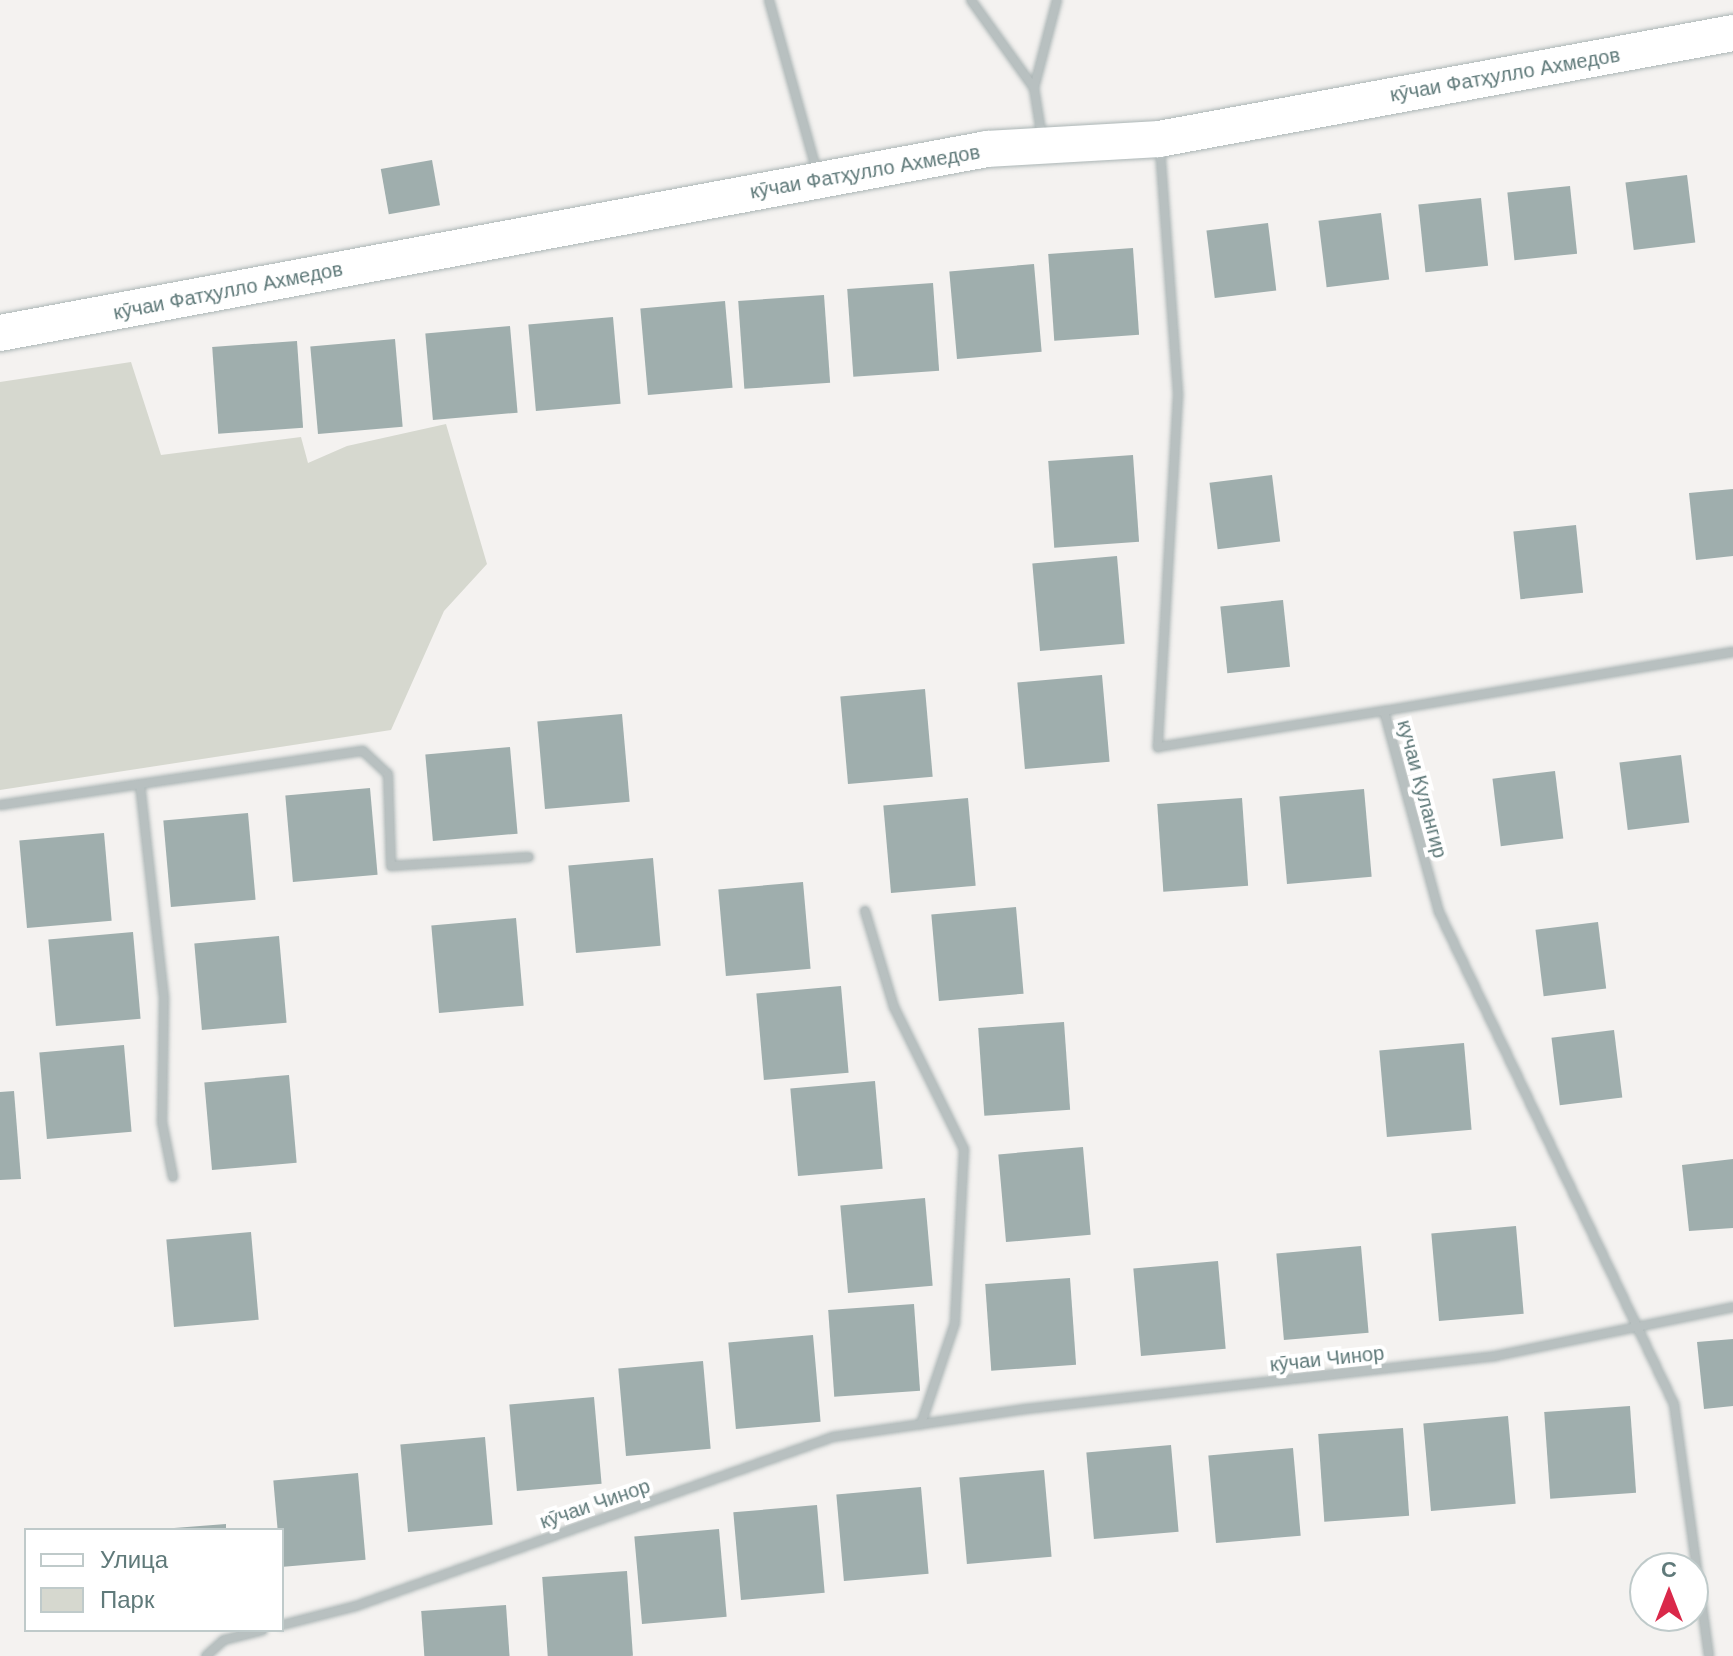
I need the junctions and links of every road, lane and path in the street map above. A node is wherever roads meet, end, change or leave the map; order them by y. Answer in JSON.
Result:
{"nodes":[{"id":1,"x":769,"y":0,"type":"edge"},
{"id":2,"x":971,"y":0,"type":"edge"},
{"id":3,"x":1057,"y":0,"type":"edge"},
{"id":4,"x":1733,"y":33,"type":"edge"},
{"id":5,"x":1034,"y":88,"type":"junction"},
{"id":6,"x":1159,"y":139,"type":"junction"},
{"id":7,"x":1043,"y":144,"type":"junction"},
{"id":8,"x":819,"y":180,"type":"junction"},
{"id":9,"x":0,"y":333,"type":"edge"},
{"id":10,"x":1733,"y":652,"type":"edge"},
{"id":11,"x":1384,"y":711,"type":"junction"},
{"id":12,"x":140,"y":784,"type":"junction"},
{"id":13,"x":0,"y":805,"type":"edge"},
{"id":14,"x":529,"y":857,"type":"dead end"},
{"id":15,"x":865,"y":911,"type":"dead end"},
{"id":16,"x":173,"y":1177,"type":"dead end"},
{"id":17,"x":1733,"y":1307,"type":"edge"},
{"id":18,"x":1632,"y":1324,"type":"junction"},
{"id":19,"x":921,"y":1424,"type":"junction"},
{"id":20,"x":284,"y":1624,"type":"edge"},
{"id":21,"x":255,"y":1632,"type":"edge"},
{"id":22,"x":206,"y":1656,"type":"edge"},
{"id":23,"x":1709,"y":1656,"type":"edge"}],
"edges":[{"from":1,"to":8,"type":"street"},
{"from":2,"to":5,"type":"street"},
{"from":3,"to":5,"type":"street"},
{"from":4,"to":6,"type":"main road","name":"кӯчаи Фатҳулло Ахмедов"},
{"from":5,"to":7,"type":"street"},
{"from":6,"to":7,"type":"main road","name":"кӯчаи Фатҳулло Ахмедов"},
{"from":6,"to":11,"type":"street","name":"кучаи Кулангир"},
{"from":7,"to":8,"type":"main road","name":"кӯчаи Фатҳулло Ахмедов"},
{"from":8,"to":9,"type":"main road","name":"кӯчаи Фатҳулло Ахмедов"},
{"from":10,"to":11,"type":"street"},
{"from":11,"to":18,"type":"street","name":"кучаи Кулангир"},
{"from":12,"to":13,"type":"street"},
{"from":12,"to":14,"type":"street"},
{"from":12,"to":16,"type":"street"},
{"from":15,"to":19,"type":"street"},
{"from":17,"to":18,"type":"street","name":"кӯчаи Чинор"},
{"from":18,"to":19,"type":"street","name":"кӯчаи Чинор"},
{"from":18,"to":23,"type":"street","name":"кучаи Кулангир"},
{"from":19,"to":20,"type":"street","name":"кӯчаи Чинор"},
{"from":21,"to":22,"type":"street"}]}
